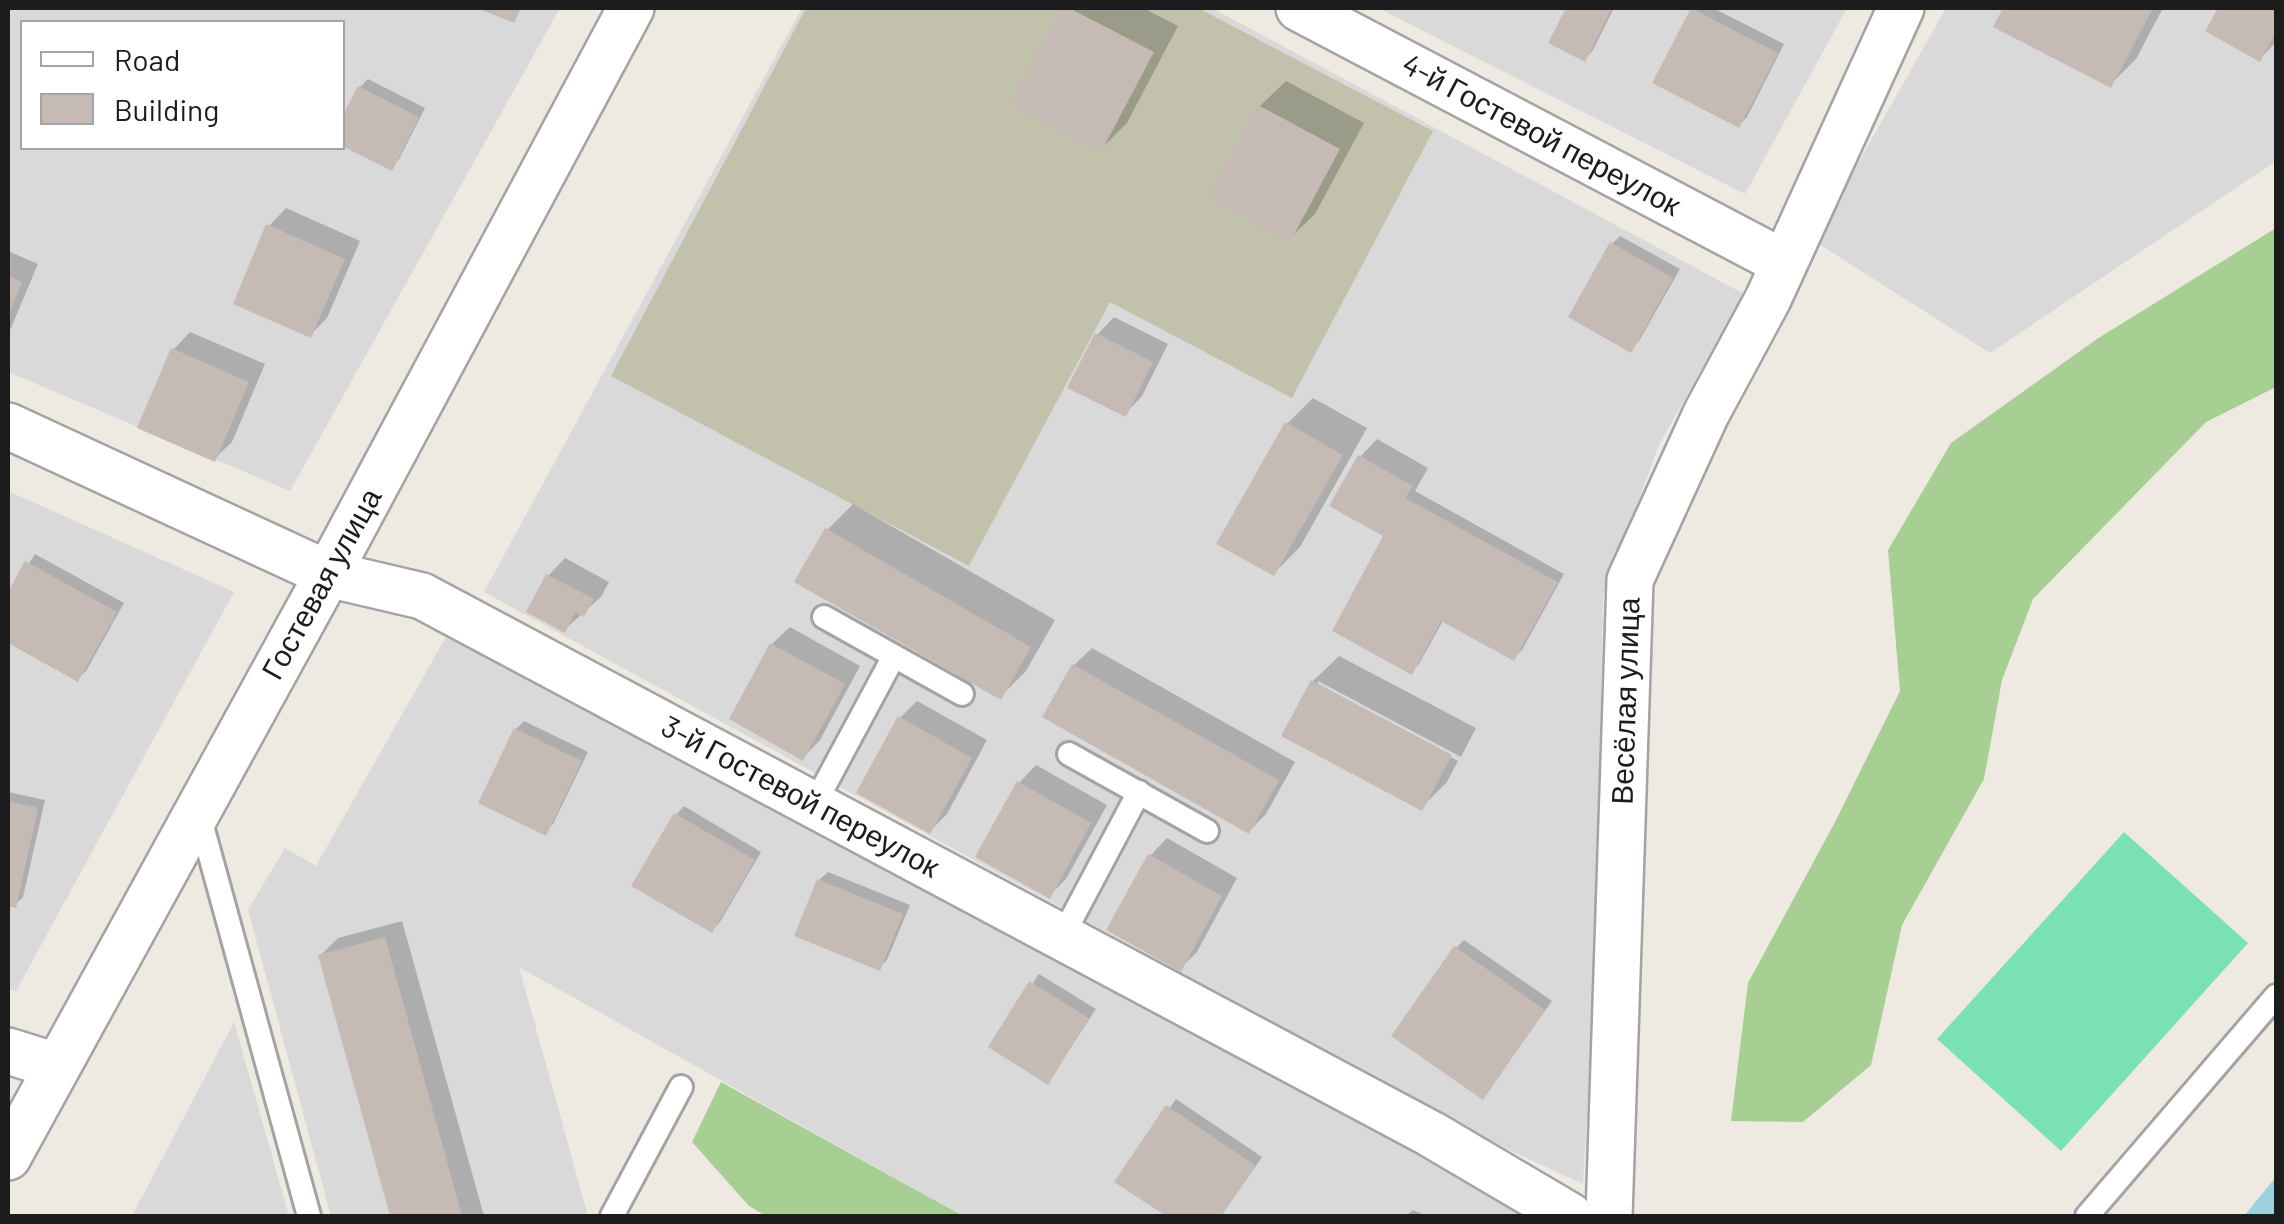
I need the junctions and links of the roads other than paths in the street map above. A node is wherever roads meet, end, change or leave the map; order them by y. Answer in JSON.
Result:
{"nodes":[{"id":1,"x":631,"y":8,"type":"edge"},
{"id":2,"x":1299,"y":8,"type":"edge"},
{"id":3,"x":1901,"y":8,"type":"edge"},
{"id":4,"x":1784,"y":264,"type":"junction"},
{"id":5,"x":8,"y":426,"type":"edge"},
{"id":6,"x":328,"y":574,"type":"junction"},
{"id":7,"x":824,"y":617,"type":"dead end"},
{"id":8,"x":894,"y":656,"type":"junction"},
{"id":9,"x":962,"y":694,"type":"dead end"},
{"id":10,"x":1069,"y":754,"type":"dead end"},
{"id":11,"x":1139,"y":792,"type":"junction"},
{"id":12,"x":814,"y":804,"type":"junction"},
{"id":13,"x":198,"y":811,"type":"junction"},
{"id":14,"x":1207,"y":831,"type":"dead end"},
{"id":15,"x":1062,"y":937,"type":"junction"},
{"id":16,"x":2276,"y":996,"type":"edge"},
{"id":17,"x":8,"y":1051,"type":"edge"},
{"id":18,"x":56,"y":1066,"type":"junction"},
{"id":19,"x":681,"y":1088,"type":"dead end"},
{"id":20,"x":8,"y":1156,"type":"edge"},
{"id":21,"x":309,"y":1216,"type":"edge"},
{"id":22,"x":612,"y":1216,"type":"edge"},
{"id":23,"x":1570,"y":1216,"type":"edge"},
{"id":24,"x":1609,"y":1216,"type":"edge"},
{"id":25,"x":2087,"y":1216,"type":"edge"}],
"edges":[{"from":1,"to":6,"type":"street","name":"Гостевая улица"},
{"from":2,"to":4,"type":"street","name":"4-й Гостевой переулок"},
{"from":3,"to":4,"type":"street","name":"Весёлая улица"},
{"from":4,"to":24,"type":"street","name":"Весёлая улица"},
{"from":5,"to":6,"type":"street","name":"3-й Гостевой переулок"},
{"from":6,"to":12,"type":"street","name":"3-й Гостевой переулок"},
{"from":6,"to":13,"type":"street","name":"Гостевая улица"},
{"from":7,"to":8,"type":"lane"},
{"from":8,"to":9,"type":"lane"},
{"from":8,"to":12,"type":"lane"},
{"from":10,"to":11,"type":"lane"},
{"from":11,"to":14,"type":"lane"},
{"from":11,"to":15,"type":"lane"},
{"from":12,"to":15,"type":"street","name":"3-й Гостевой переулок"},
{"from":13,"to":18,"type":"street","name":"Гостевая улица"},
{"from":13,"to":21,"type":"lane"},
{"from":15,"to":23,"type":"street","name":"3-й Гостевой переулок"},
{"from":16,"to":25,"type":"lane"},
{"from":17,"to":18,"type":"street"},
{"from":18,"to":20,"type":"street","name":"Гостевая улица"},
{"from":19,"to":22,"type":"lane"}]}
